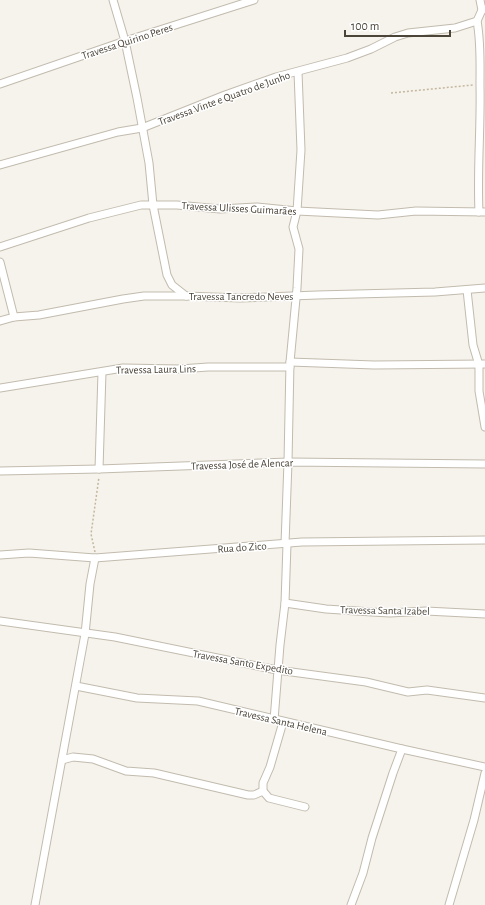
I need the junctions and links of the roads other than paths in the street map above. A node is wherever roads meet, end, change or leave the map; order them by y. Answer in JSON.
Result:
{"nodes":[{"id":1,"x":113,"y":0,"type":"edge"},
{"id":2,"x":254,"y":0,"type":"edge"},
{"id":3,"x":480,"y":0,"type":"edge"},
{"id":4,"x":484,"y":10,"type":"edge"},
{"id":5,"x":478,"y":21,"type":"junction"},
{"id":6,"x":125,"y":41,"type":"junction"},
{"id":7,"x":298,"y":72,"type":"junction"},
{"id":8,"x":483,"y":73,"type":"edge"},
{"id":9,"x":0,"y":84,"type":"edge"},
{"id":10,"x":142,"y":128,"type":"junction"},
{"id":11,"x":0,"y":165,"type":"edge"},
{"id":12,"x":153,"y":205,"type":"junction"},
{"id":13,"x":296,"y":211,"type":"junction"},
{"id":14,"x":482,"y":212,"type":"edge"},
{"id":15,"x":0,"y":247,"type":"edge"},
{"id":16,"x":0,"y":262,"type":"edge"},
{"id":17,"x":485,"y":288,"type":"edge"},
{"id":18,"x":467,"y":290,"type":"junction"},
{"id":19,"x":186,"y":296,"type":"junction"},
{"id":20,"x":296,"y":296,"type":"junction"},
{"id":21,"x":14,"y":317,"type":"junction"},
{"id":22,"x":0,"y":321,"type":"edge"},
{"id":23,"x":482,"y":364,"type":"edge"},
{"id":24,"x":290,"y":365,"type":"junction"},
{"id":25,"x":102,"y":372,"type":"junction"},
{"id":26,"x":0,"y":388,"type":"edge"},
{"id":27,"x":485,"y":426,"type":"edge"},
{"id":28,"x":288,"y":462,"type":"junction"},
{"id":29,"x":485,"y":464,"type":"edge"},
{"id":30,"x":99,"y":469,"type":"junction"},
{"id":31,"x":0,"y":471,"type":"edge"},
{"id":32,"x":485,"y":540,"type":"edge"},
{"id":33,"x":286,"y":544,"type":"junction"},
{"id":34,"x":0,"y":555,"type":"edge"},
{"id":35,"x":95,"y":558,"type":"junction"},
{"id":36,"x":285,"y":603,"type":"junction"},
{"id":37,"x":485,"y":614,"type":"edge"},
{"id":38,"x":0,"y":621,"type":"edge"},
{"id":39,"x":85,"y":634,"type":"junction"},
{"id":40,"x":277,"y":670,"type":"junction"},
{"id":41,"x":76,"y":686,"type":"junction"},
{"id":42,"x":485,"y":698,"type":"edge"},
{"id":43,"x":274,"y":720,"type":"junction"},
{"id":44,"x":283,"y":722,"type":"junction"},
{"id":45,"x":402,"y":749,"type":"junction"},
{"id":46,"x":62,"y":760,"type":"junction"},
{"id":47,"x":485,"y":767,"type":"edge"},
{"id":48,"x":485,"y":775,"type":"edge"},
{"id":49,"x":263,"y":791,"type":"junction"},
{"id":50,"x":305,"y":807,"type":"dead end"},
{"id":51,"x":36,"y":905,"type":"edge"},
{"id":52,"x":351,"y":905,"type":"edge"},
{"id":53,"x":449,"y":905,"type":"edge"}],
"edges":[{"from":1,"to":6,"type":"street"},
{"from":2,"to":6,"type":"street","name":"Travessa Quirino Peres"},
{"from":3,"to":4,"type":"street"},
{"from":4,"to":5,"type":"street"},
{"from":5,"to":7,"type":"street","name":"Travessa Vinte e Quatro de Junho"},
{"from":5,"to":8,"type":"street"},
{"from":6,"to":9,"type":"street","name":"Travessa Quirino Peres"},
{"from":6,"to":10,"type":"street"},
{"from":7,"to":10,"type":"street","name":"Travessa Vinte e Quatro de Junho"},
{"from":7,"to":13,"type":"street"},
{"from":8,"to":14,"type":"street"},
{"from":10,"to":11,"type":"street","name":"Travessa Vinte e Quatro de Junho"},
{"from":10,"to":12,"type":"street"},
{"from":12,"to":13,"type":"street","name":"Travessa Ulisses Guimarães"},
{"from":12,"to":15,"type":"street","name":"Travessa Ulisses Guimarães"},
{"from":12,"to":19,"type":"street"},
{"from":13,"to":14,"type":"street","name":"Travessa Ulisses Guimarães"},
{"from":13,"to":20,"type":"street"},
{"from":16,"to":21,"type":"street"},
{"from":17,"to":18,"type":"street","name":"Travessa Tancredo Neves"},
{"from":18,"to":20,"type":"street","name":"Travessa Tancredo Neves"},
{"from":18,"to":23,"type":"street"},
{"from":19,"to":20,"type":"street","name":"Travessa Tancredo Neves"},
{"from":19,"to":21,"type":"street","name":"Travessa Tancredo Neves"},
{"from":20,"to":24,"type":"street"},
{"from":21,"to":22,"type":"street","name":"Travessa Tancredo Neves"},
{"from":23,"to":24,"type":"street","name":"Travessa Laura Lins"},
{"from":23,"to":27,"type":"street"},
{"from":24,"to":25,"type":"street","name":"Travessa Laura Lins"},
{"from":24,"to":28,"type":"street"},
{"from":25,"to":26,"type":"street","name":"Travessa Laura Lins"},
{"from":25,"to":30,"type":"street"},
{"from":28,"to":29,"type":"street","name":"Travessa José de Alencar"},
{"from":28,"to":30,"type":"street","name":"Travessa José de Alencar"},
{"from":28,"to":33,"type":"street"},
{"from":30,"to":31,"type":"street","name":"Travessa José de Alencar"},
{"from":32,"to":33,"type":"street","name":"Rua do Zico"},
{"from":33,"to":35,"type":"street","name":"Rua do Zico"},
{"from":33,"to":36,"type":"street"},
{"from":34,"to":35,"type":"street","name":"Rua do Zico"},
{"from":35,"to":39,"type":"street"},
{"from":36,"to":37,"type":"street","name":"Travessa Santa Izabel"},
{"from":36,"to":40,"type":"street"},
{"from":38,"to":39,"type":"street","name":"Travessa Santo Expedito"},
{"from":39,"to":40,"type":"street","name":"Travessa Santo Expedito"},
{"from":39,"to":41,"type":"street"},
{"from":40,"to":42,"type":"street","name":"Travessa Santo Expedito"},
{"from":40,"to":43,"type":"street"},
{"from":41,"to":43,"type":"street","name":"Travessa Santa Helena"},
{"from":41,"to":46,"type":"street"},
{"from":43,"to":44,"type":"street","name":"Travessa Santa Helena"},
{"from":44,"to":45,"type":"street","name":"Travessa Santa Helena"},
{"from":44,"to":49,"type":"street"},
{"from":45,"to":47,"type":"street","name":"Travessa Santa Helena"},
{"from":45,"to":52,"type":"street"},
{"from":46,"to":49,"type":"street"},
{"from":46,"to":51,"type":"street"},
{"from":48,"to":53,"type":"street"},
{"from":49,"to":50,"type":"street"}]}
